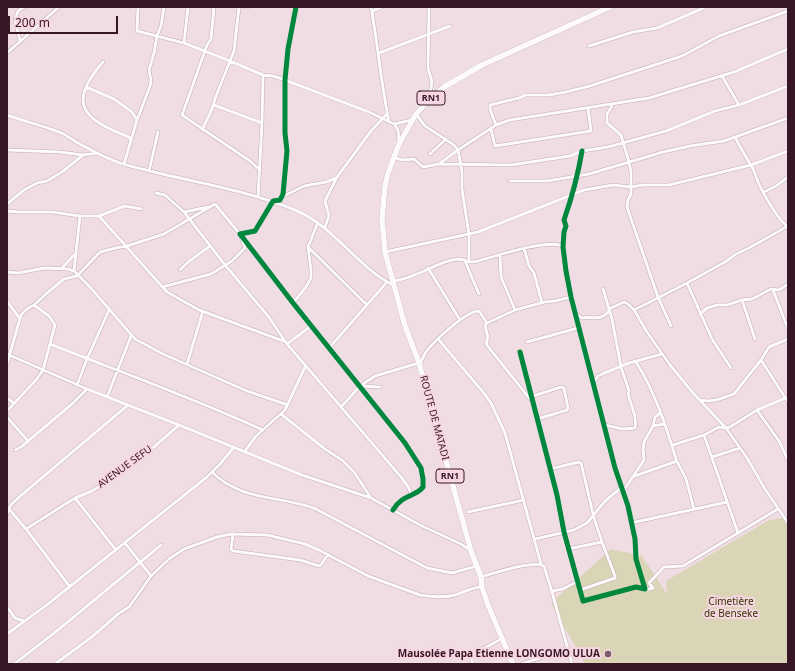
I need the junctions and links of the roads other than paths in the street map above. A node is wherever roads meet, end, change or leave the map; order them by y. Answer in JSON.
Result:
{"nodes":[{"id":1,"x":24,"y":7,"type":"edge"},
{"id":2,"x":59,"y":7,"type":"edge"},
{"id":3,"x":138,"y":7,"type":"edge"},
{"id":4,"x":164,"y":7,"type":"edge"},
{"id":5,"x":188,"y":7,"type":"edge"},
{"id":6,"x":214,"y":7,"type":"edge"},
{"id":7,"x":239,"y":7,"type":"edge"},
{"id":8,"x":248,"y":7,"type":"edge"},
{"id":9,"x":296,"y":7,"type":"edge"},
{"id":10,"x":382,"y":7,"type":"edge"},
{"id":11,"x":429,"y":7,"type":"edge"},
{"id":12,"x":706,"y":7,"type":"edge"},
{"id":13,"x":607,"y":8,"type":"edge"},
{"id":14,"x":372,"y":9,"type":"edge"},
{"id":15,"x":788,"y":11,"type":"edge"},
{"id":16,"x":450,"y":26,"type":"dead end"},
{"id":17,"x":428,"y":34,"type":"junction"},
{"id":18,"x":157,"y":36,"type":"junction"},
{"id":19,"x":20,"y":42,"type":"junction"},
{"id":20,"x":184,"y":43,"type":"junction"},
{"id":21,"x":589,"y":46,"type":"dead end"},
{"id":22,"x":788,"y":49,"type":"edge"},
{"id":23,"x":205,"y":52,"type":"junction"},
{"id":24,"x":7,"y":53,"type":"edge"},
{"id":25,"x":379,"y":53,"type":"junction"},
{"id":26,"x":230,"y":61,"type":"junction"},
{"id":27,"x":103,"y":62,"type":"dead end"},
{"id":28,"x":263,"y":75,"type":"junction"},
{"id":29,"x":722,"y":76,"type":"junction"},
{"id":30,"x":285,"y":80,"type":"junction"},
{"id":31,"x":788,"y":86,"type":"edge"},
{"id":32,"x":86,"y":87,"type":"junction"},
{"id":33,"x":429,"y":100,"type":"junction"},
{"id":34,"x":613,"y":104,"type":"junction"},
{"id":35,"x":214,"y":105,"type":"junction"},
{"id":36,"x":739,"y":105,"type":"junction"},
{"id":37,"x":588,"y":108,"type":"junction"},
{"id":38,"x":387,"y":114,"type":"junction"},
{"id":39,"x":416,"y":114,"type":"junction"},
{"id":40,"x":7,"y":116,"type":"edge"},
{"id":41,"x":788,"y":118,"type":"edge"},
{"id":42,"x":382,"y":119,"type":"junction"},
{"id":43,"x":137,"y":120,"type":"junction"},
{"id":44,"x":412,"y":120,"type":"junction"},
{"id":45,"x":389,"y":122,"type":"junction"},
{"id":46,"x":262,"y":123,"type":"junction"},
{"id":47,"x":394,"y":124,"type":"junction"},
{"id":48,"x":496,"y":126,"type":"junction"},
{"id":49,"x":491,"y":129,"type":"junction"},
{"id":50,"x":202,"y":130,"type":"junction"},
{"id":51,"x":158,"y":132,"type":"dead end"},
{"id":52,"x":735,"y":137,"type":"junction"},
{"id":53,"x":446,"y":139,"type":"junction"},
{"id":54,"x":624,"y":143,"type":"junction"},
{"id":55,"x":131,"y":144,"type":"junction"},
{"id":56,"x":399,"y":144,"type":"junction"},
{"id":57,"x":7,"y":150,"type":"edge"},
{"id":58,"x":458,"y":150,"type":"junction"},
{"id":59,"x":788,"y":151,"type":"edge"},
{"id":60,"x":582,"y":152,"type":"junction"},
{"id":61,"x":97,"y":153,"type":"junction"},
{"id":62,"x":430,"y":154,"type":"dead end"},
{"id":63,"x":83,"y":156,"type":"junction"},
{"id":64,"x":393,"y":156,"type":"junction"},
{"id":65,"x":629,"y":162,"type":"junction"},
{"id":66,"x":124,"y":164,"type":"junction"},
{"id":67,"x":439,"y":164,"type":"junction"},
{"id":68,"x":461,"y":165,"type":"junction"},
{"id":69,"x":751,"y":165,"type":"junction"},
{"id":70,"x":260,"y":170,"type":"junction"},
{"id":71,"x":149,"y":171,"type":"junction"},
{"id":72,"x":337,"y":177,"type":"junction"},
{"id":73,"x":578,"y":177,"type":"junction"},
{"id":74,"x":788,"y":177,"type":"edge"},
{"id":75,"x":510,"y":181,"type":"dead end"},
{"id":76,"x":631,"y":187,"type":"junction"},
{"id":77,"x":764,"y":192,"type":"junction"},
{"id":78,"x":156,"y":193,"type":"dead end"},
{"id":79,"x":574,"y":193,"type":"junction"},
{"id":80,"x":258,"y":197,"type":"junction"},
{"id":81,"x":282,"y":197,"type":"junction"},
{"id":82,"x":272,"y":201,"type":"junction"},
{"id":83,"x":7,"y":204,"type":"edge"},
{"id":84,"x":211,"y":206,"type":"junction"},
{"id":85,"x":141,"y":209,"type":"dead end"},
{"id":86,"x":7,"y":211,"type":"edge"},
{"id":87,"x":184,"y":212,"type":"junction"},
{"id":88,"x":80,"y":216,"type":"junction"},
{"id":89,"x":99,"y":216,"type":"junction"},
{"id":90,"x":190,"y":219,"type":"junction"},
{"id":91,"x":318,"y":222,"type":"junction"},
{"id":92,"x":788,"y":226,"type":"edge"},
{"id":93,"x":325,"y":228,"type":"junction"},
{"id":94,"x":240,"y":234,"type":"junction"},
{"id":95,"x":469,"y":235,"type":"junction"},
{"id":96,"x":127,"y":246,"type":"junction"},
{"id":97,"x":210,"y":246,"type":"junction"},
{"id":98,"x":308,"y":247,"type":"junction"},
{"id":99,"x":563,"y":247,"type":"junction"},
{"id":100,"x":524,"y":248,"type":"junction"},
{"id":101,"x":385,"y":252,"type":"junction"},
{"id":102,"x":76,"y":253,"type":"junction"},
{"id":103,"x":500,"y":255,"type":"junction"},
{"id":104,"x":467,"y":262,"type":"junction"},
{"id":105,"x":225,"y":265,"type":"junction"},
{"id":106,"x":62,"y":268,"type":"junction"},
{"id":107,"x":428,"y":268,"type":"junction"},
{"id":108,"x":180,"y":270,"type":"dead end"},
{"id":109,"x":74,"y":271,"type":"junction"},
{"id":110,"x":7,"y":272,"type":"edge"},
{"id":111,"x":77,"y":276,"type":"junction"},
{"id":112,"x":392,"y":283,"type":"junction"},
{"id":113,"x":687,"y":283,"type":"junction"},
{"id":114,"x":788,"y":284,"type":"edge"},
{"id":115,"x":170,"y":285,"type":"junction"},
{"id":116,"x":162,"y":287,"type":"junction"},
{"id":117,"x":603,"y":289,"type":"dead end"},
{"id":118,"x":773,"y":290,"type":"junction"},
{"id":119,"x":168,"y":292,"type":"junction"},
{"id":120,"x":479,"y":294,"type":"dead end"},
{"id":121,"x":571,"y":297,"type":"junction"},
{"id":122,"x":658,"y":297,"type":"junction"},
{"id":123,"x":742,"y":300,"type":"junction"},
{"id":124,"x":7,"y":302,"type":"edge"},
{"id":125,"x":293,"y":303,"type":"junction"},
{"id":126,"x":542,"y":303,"type":"junction"},
{"id":127,"x":34,"y":305,"type":"junction"},
{"id":128,"x":366,"y":305,"type":"junction"},
{"id":129,"x":109,"y":310,"type":"junction"},
{"id":130,"x":515,"y":310,"type":"junction"},
{"id":131,"x":609,"y":310,"type":"junction"},
{"id":132,"x":634,"y":310,"type":"junction"},
{"id":133,"x":203,"y":311,"type":"junction"},
{"id":134,"x":575,"y":313,"type":"junction"},
{"id":135,"x":700,"y":314,"type":"junction"},
{"id":136,"x":20,"y":319,"type":"junction"},
{"id":137,"x":460,"y":320,"type":"junction"},
{"id":138,"x":487,"y":323,"type":"junction"},
{"id":139,"x":311,"y":326,"type":"junction"},
{"id":140,"x":671,"y":326,"type":"dead end"},
{"id":141,"x":578,"y":328,"type":"junction"},
{"id":142,"x":788,"y":329,"type":"edge"},
{"id":143,"x":131,"y":336,"type":"junction"},
{"id":144,"x":755,"y":339,"type":"dead end"},
{"id":145,"x":438,"y":340,"type":"junction"},
{"id":146,"x":788,"y":340,"type":"edge"},
{"id":147,"x":527,"y":342,"type":"dead end"},
{"id":148,"x":286,"y":343,"type":"junction"},
{"id":149,"x":50,"y":344,"type":"junction"},
{"id":150,"x":330,"y":347,"type":"junction"},
{"id":151,"x":520,"y":352,"type":"dead end"},
{"id":152,"x":662,"y":354,"type":"junction"},
{"id":153,"x":9,"y":355,"type":"edge"},
{"id":154,"x":87,"y":358,"type":"junction"},
{"id":155,"x":761,"y":360,"type":"junction"},
{"id":156,"x":636,"y":362,"type":"junction"},
{"id":157,"x":419,"y":363,"type":"junction"},
{"id":158,"x":7,"y":364,"type":"edge"},
{"id":159,"x":187,"y":364,"type":"junction"},
{"id":160,"x":306,"y":365,"type":"junction"},
{"id":161,"x":622,"y":367,"type":"junction"},
{"id":162,"x":731,"y":368,"type":"dead end"},
{"id":163,"x":43,"y":370,"type":"junction"},
{"id":164,"x":118,"y":370,"type":"junction"},
{"id":165,"x":594,"y":382,"type":"junction"},
{"id":166,"x":77,"y":385,"type":"junction"},
{"id":167,"x":360,"y":386,"type":"junction"},
{"id":168,"x":380,"y":387,"type":"dead end"},
{"id":169,"x":87,"y":389,"type":"junction"},
{"id":170,"x":107,"y":397,"type":"junction"},
{"id":171,"x":7,"y":398,"type":"edge"},
{"id":172,"x":531,"y":399,"type":"junction"},
{"id":173,"x":699,"y":399,"type":"junction"},
{"id":174,"x":787,"y":399,"type":"edge"},
{"id":175,"x":14,"y":403,"type":"junction"},
{"id":176,"x":288,"y":404,"type":"junction"},
{"id":177,"x":128,"y":405,"type":"junction"},
{"id":178,"x":341,"y":407,"type":"junction"},
{"id":179,"x":757,"y":410,"type":"junction"},
{"id":180,"x":7,"y":411,"type":"edge"},
{"id":181,"x":660,"y":413,"type":"junction"},
{"id":182,"x":282,"y":414,"type":"junction"},
{"id":183,"x":7,"y":417,"type":"edge"},
{"id":184,"x":537,"y":419,"type":"junction"},
{"id":185,"x":664,"y":424,"type":"junction"},
{"id":186,"x":179,"y":425,"type":"junction"},
{"id":187,"x":605,"y":425,"type":"junction"},
{"id":188,"x":653,"y":426,"type":"junction"},
{"id":189,"x":726,"y":428,"type":"junction"},
{"id":190,"x":263,"y":430,"type":"junction"},
{"id":191,"x":704,"y":435,"type":"junction"},
{"id":192,"x":28,"y":441,"type":"junction"},
{"id":193,"x":673,"y":446,"type":"junction"},
{"id":194,"x":234,"y":447,"type":"junction"},
{"id":195,"x":740,"y":448,"type":"junction"},
{"id":196,"x":15,"y":450,"type":"dead end"},
{"id":197,"x":245,"y":451,"type":"junction"},
{"id":198,"x":712,"y":457,"type":"junction"},
{"id":199,"x":788,"y":460,"type":"edge"},
{"id":200,"x":677,"y":461,"type":"junction"},
{"id":201,"x":550,"y":469,"type":"junction"},
{"id":202,"x":212,"y":472,"type":"junction"},
{"id":203,"x":632,"y":477,"type":"junction"},
{"id":204,"x":623,"y":489,"type":"junction"},
{"id":205,"x":411,"y":494,"type":"junction"},
{"id":206,"x":75,"y":498,"type":"junction"},
{"id":207,"x":372,"y":498,"type":"junction"},
{"id":208,"x":524,"y":500,"type":"junction"},
{"id":209,"x":727,"y":502,"type":"junction"},
{"id":210,"x":9,"y":507,"type":"edge"},
{"id":211,"x":694,"y":509,"type":"junction"},
{"id":212,"x":778,"y":509,"type":"junction"},
{"id":213,"x":393,"y":510,"type":"junction"},
{"id":214,"x":468,"y":512,"type":"dead end"},
{"id":215,"x":7,"y":514,"type":"edge"},
{"id":216,"x":594,"y":516,"type":"junction"},
{"id":217,"x":631,"y":523,"type":"junction"},
{"id":218,"x":788,"y":523,"type":"edge"},
{"id":219,"x":26,"y":529,"type":"junction"},
{"id":220,"x":564,"y":532,"type":"junction"},
{"id":221,"x":738,"y":533,"type":"junction"},
{"id":222,"x":234,"y":534,"type":"junction"},
{"id":223,"x":535,"y":539,"type":"junction"},
{"id":224,"x":602,"y":542,"type":"junction"},
{"id":225,"x":125,"y":543,"type":"junction"},
{"id":226,"x":161,"y":545,"type":"dead end"},
{"id":227,"x":568,"y":549,"type":"junction"},
{"id":228,"x":116,"y":550,"type":"junction"},
{"id":229,"x":471,"y":551,"type":"junction"},
{"id":230,"x":328,"y":554,"type":"junction"},
{"id":231,"x":140,"y":562,"type":"junction"},
{"id":232,"x":542,"y":564,"type":"junction"},
{"id":233,"x":477,"y":566,"type":"junction"},
{"id":234,"x":150,"y":576,"type":"junction"},
{"id":235,"x":481,"y":577,"type":"junction"},
{"id":236,"x":578,"y":580,"type":"junction"},
{"id":237,"x":70,"y":587,"type":"junction"},
{"id":238,"x":482,"y":587,"type":"junction"},
{"id":239,"x":645,"y":589,"type":"junction"},
{"id":240,"x":580,"y":590,"type":"junction"},
{"id":241,"x":552,"y":591,"type":"junction"},
{"id":242,"x":7,"y":607,"type":"edge"},
{"id":243,"x":24,"y":621,"type":"junction"},
{"id":244,"x":7,"y":634,"type":"edge"},
{"id":245,"x":501,"y":639,"type":"junction"},
{"id":246,"x":568,"y":648,"type":"junction"},
{"id":247,"x":14,"y":664,"type":"edge"},
{"id":248,"x":55,"y":664,"type":"edge"},
{"id":249,"x":473,"y":664,"type":"edge"},
{"id":250,"x":513,"y":664,"type":"edge"},
{"id":251,"x":522,"y":664,"type":"edge"},
{"id":252,"x":572,"y":664,"type":"edge"}],
"edges":[{"from":1,"to":19,"type":"street"},
{"from":2,"to":19,"type":"street"},
{"from":3,"to":18,"type":"street"},
{"from":4,"to":18,"type":"street"},
{"from":5,"to":20,"type":"street"},
{"from":6,"to":23,"type":"street"},
{"from":7,"to":8,"type":"street"},
{"from":7,"to":26,"type":"street"},
{"from":9,"to":30,"type":"street"},
{"from":10,"to":14,"type":"street"},
{"from":11,"to":17,"type":"street"},
{"from":12,"to":21,"type":"street"},
{"from":13,"to":33,"type":"highway","number":"RN1"},
{"from":14,"to":25,"type":"street"},
{"from":15,"to":48,"type":"street"},
{"from":16,"to":17,"type":"street"},
{"from":17,"to":25,"type":"street"},
{"from":17,"to":33,"type":"street"},
{"from":18,"to":20,"type":"street"},
{"from":18,"to":43,"type":"street"},
{"from":19,"to":24,"type":"street"},
{"from":20,"to":23,"type":"street"},
{"from":22,"to":29,"type":"street"},
{"from":23,"to":26,"type":"street"},
{"from":23,"to":50,"type":"street"},
{"from":25,"to":38,"type":"street"},
{"from":26,"to":28,"type":"street"},
{"from":26,"to":35,"type":"street"},
{"from":27,"to":32,"type":"street"},
{"from":28,"to":30,"type":"street"},
{"from":28,"to":46,"type":"street"},
{"from":29,"to":34,"type":"street"},
{"from":29,"to":36,"type":"street"},
{"from":30,"to":42,"type":"street"},
{"from":30,"to":81,"type":"street"},
{"from":31,"to":36,"type":"street"},
{"from":32,"to":43,"type":"street"},
{"from":32,"to":55,"type":"street"},
{"from":33,"to":39,"type":"highway","number":"RN1"},
{"from":34,"to":37,"type":"street"},
{"from":34,"to":54,"type":"street"},
{"from":35,"to":46,"type":"street"},
{"from":35,"to":50,"type":"street"},
{"from":36,"to":54,"type":"street"},
{"from":37,"to":48,"type":"street"},
{"from":37,"to":49,"type":"street"},
{"from":38,"to":42,"type":"street"},
{"from":38,"to":45,"type":"street"},
{"from":39,"to":44,"type":"highway","number":"RN1"},
{"from":39,"to":53,"type":"street"},
{"from":40,"to":61,"type":"street"},
{"from":41,"to":52,"type":"street"},
{"from":42,"to":45,"type":"street"},
{"from":42,"to":72,"type":"street"},
{"from":43,"to":55,"type":"street"},
{"from":44,"to":47,"type":"street"},
{"from":44,"to":56,"type":"highway","number":"RN1"},
{"from":45,"to":47,"type":"street"},
{"from":46,"to":70,"type":"street"},
{"from":47,"to":56,"type":"street"},
{"from":48,"to":49,"type":"street"},
{"from":49,"to":58,"type":"street"},
{"from":50,"to":70,"type":"street"},
{"from":51,"to":71,"type":"street"},
{"from":52,"to":65,"type":"street"},
{"from":52,"to":69,"type":"street"},
{"from":53,"to":58,"type":"street"},
{"from":53,"to":62,"type":"street"},
{"from":54,"to":60,"type":"street"},
{"from":54,"to":65,"type":"street"},
{"from":55,"to":66,"type":"street"},
{"from":56,"to":64,"type":"highway","number":"RN1"},
{"from":57,"to":63,"type":"street"},
{"from":58,"to":67,"type":"street"},
{"from":58,"to":68,"type":"street"},
{"from":59,"to":69,"type":"street"},
{"from":60,"to":68,"type":"street"},
{"from":60,"to":73,"type":"street"},
{"from":61,"to":63,"type":"street"},
{"from":61,"to":66,"type":"street"},
{"from":63,"to":83,"type":"street"},
{"from":64,"to":67,"type":"street"},
{"from":64,"to":101,"type":"highway","number":"RN1"},
{"from":65,"to":73,"type":"street"},
{"from":65,"to":76,"type":"street"},
{"from":66,"to":71,"type":"street"},
{"from":67,"to":68,"type":"street"},
{"from":68,"to":95,"type":"street"},
{"from":69,"to":76,"type":"street"},
{"from":69,"to":77,"type":"street"},
{"from":70,"to":80,"type":"street"},
{"from":71,"to":80,"type":"street"},
{"from":72,"to":81,"type":"street"},
{"from":72,"to":93,"type":"street"},
{"from":73,"to":75,"type":"street"},
{"from":73,"to":79,"type":"street"},
{"from":74,"to":77,"type":"street"},
{"from":76,"to":79,"type":"street"},
{"from":76,"to":122,"type":"street"},
{"from":77,"to":92,"type":"street"},
{"from":78,"to":87,"type":"street"},
{"from":79,"to":95,"type":"street"},
{"from":79,"to":99,"type":"street"},
{"from":80,"to":82,"type":"street"},
{"from":81,"to":82,"type":"street"},
{"from":82,"to":91,"type":"street"},
{"from":82,"to":94,"type":"street"},
{"from":84,"to":87,"type":"street"},
{"from":84,"to":90,"type":"street"},
{"from":84,"to":94,"type":"street"},
{"from":85,"to":89,"type":"street"},
{"from":86,"to":88,"type":"street"},
{"from":87,"to":90,"type":"street"},
{"from":88,"to":89,"type":"street"},
{"from":88,"to":102,"type":"street"},
{"from":89,"to":96,"type":"street"},
{"from":90,"to":96,"type":"street"},
{"from":90,"to":97,"type":"street"},
{"from":91,"to":93,"type":"street"},
{"from":91,"to":98,"type":"street"},
{"from":92,"to":113,"type":"street"},
{"from":93,"to":112,"type":"street"},
{"from":94,"to":105,"type":"street"},
{"from":94,"to":125,"type":"street"},
{"from":95,"to":101,"type":"street"},
{"from":95,"to":104,"type":"street"},
{"from":96,"to":111,"type":"street"},
{"from":96,"to":116,"type":"street"},
{"from":97,"to":105,"type":"street"},
{"from":97,"to":108,"type":"street"},
{"from":98,"to":125,"type":"street"},
{"from":98,"to":128,"type":"street"},
{"from":99,"to":100,"type":"street"},
{"from":99,"to":121,"type":"street"},
{"from":100,"to":103,"type":"street"},
{"from":100,"to":126,"type":"street"},
{"from":101,"to":112,"type":"highway","number":"RN1"},
{"from":102,"to":106,"type":"street"},
{"from":102,"to":109,"type":"street"},
{"from":103,"to":104,"type":"street"},
{"from":103,"to":130,"type":"street"},
{"from":104,"to":107,"type":"street"},
{"from":104,"to":120,"type":"street"},
{"from":105,"to":115,"type":"street"},
{"from":105,"to":148,"type":"street"},
{"from":106,"to":109,"type":"street"},
{"from":106,"to":110,"type":"street"},
{"from":107,"to":112,"type":"street"},
{"from":107,"to":137,"type":"street"},
{"from":109,"to":111,"type":"street"},
{"from":111,"to":127,"type":"street"},
{"from":111,"to":129,"type":"street"},
{"from":112,"to":128,"type":"street"},
{"from":112,"to":157,"type":"highway","name":"ROUTE DE MATADI","number":"RN1"},
{"from":113,"to":122,"type":"street"},
{"from":113,"to":135,"type":"street"},
{"from":114,"to":118,"type":"street"},
{"from":115,"to":116,"type":"street"},
{"from":115,"to":119,"type":"street"},
{"from":116,"to":119,"type":"street"},
{"from":117,"to":131,"type":"street"},
{"from":118,"to":123,"type":"street"},
{"from":118,"to":142,"type":"street"},
{"from":119,"to":133,"type":"street"},
{"from":121,"to":126,"type":"street"},
{"from":121,"to":134,"type":"street"},
{"from":122,"to":132,"type":"street"},
{"from":122,"to":140,"type":"street"},
{"from":123,"to":135,"type":"street"},
{"from":123,"to":144,"type":"street"},
{"from":124,"to":136,"type":"street"},
{"from":125,"to":139,"type":"street"},
{"from":126,"to":130,"type":"street"},
{"from":127,"to":136,"type":"street"},
{"from":127,"to":149,"type":"street"},
{"from":128,"to":150,"type":"street"},
{"from":129,"to":143,"type":"street"},
{"from":129,"to":154,"type":"street"},
{"from":130,"to":138,"type":"street"},
{"from":131,"to":132,"type":"street"},
{"from":131,"to":134,"type":"street"},
{"from":131,"to":161,"type":"street"},
{"from":132,"to":152,"type":"street"},
{"from":133,"to":148,"type":"street"},
{"from":133,"to":159,"type":"street"},
{"from":134,"to":141,"type":"street"},
{"from":135,"to":162,"type":"street"},
{"from":136,"to":153,"type":"street"},
{"from":137,"to":138,"type":"street"},
{"from":137,"to":145,"type":"street"},
{"from":138,"to":172,"type":"street"},
{"from":139,"to":148,"type":"street"},
{"from":139,"to":150,"type":"street"},
{"from":141,"to":147,"type":"street"},
{"from":141,"to":165,"type":"street"},
{"from":143,"to":159,"type":"street"},
{"from":143,"to":164,"type":"street"},
{"from":145,"to":157,"type":"street"},
{"from":145,"to":208,"type":"street"},
{"from":146,"to":155,"type":"street"},
{"from":148,"to":160,"type":"street"},
{"from":149,"to":154,"type":"street"},
{"from":149,"to":163,"type":"street"},
{"from":150,"to":167,"type":"street"},
{"from":151,"to":172,"type":"street"},
{"from":152,"to":156,"type":"street"},
{"from":152,"to":173,"type":"street"},
{"from":153,"to":158,"type":"street"},
{"from":153,"to":163,"type":"street"},
{"from":154,"to":164,"type":"street"},
{"from":154,"to":166,"type":"street"},
{"from":155,"to":173,"type":"street"},
{"from":155,"to":174,"type":"street"},
{"from":156,"to":161,"type":"street"},
{"from":156,"to":181,"type":"street"},
{"from":157,"to":167,"type":"street"},
{"from":157,"to":229,"type":"highway","name":"ROUTE DE MATADI","number":"RN1"},
{"from":159,"to":176,"type":"street"},
{"from":160,"to":176,"type":"street"},
{"from":160,"to":178,"type":"street"},
{"from":161,"to":165,"type":"street"},
{"from":161,"to":187,"type":"street"},
{"from":163,"to":166,"type":"street"},
{"from":163,"to":175,"type":"street"},
{"from":164,"to":170,"type":"street"},
{"from":164,"to":190,"type":"street"},
{"from":165,"to":187,"type":"street"},
{"from":166,"to":169,"type":"street"},
{"from":167,"to":168,"type":"street"},
{"from":167,"to":178,"type":"street"},
{"from":167,"to":205,"type":"street"},
{"from":169,"to":170,"type":"street"},
{"from":169,"to":192,"type":"street"},
{"from":170,"to":177,"type":"street"},
{"from":171,"to":175,"type":"street"},
{"from":172,"to":184,"type":"street"},
{"from":172,"to":184,"type":"street"},
{"from":173,"to":189,"type":"street"},
{"from":174,"to":179,"type":"street"},
{"from":175,"to":180,"type":"street"},
{"from":176,"to":182,"type":"street"},
{"from":177,"to":186,"type":"street"},
{"from":177,"to":210,"type":"street"},
{"from":178,"to":205,"type":"street"},
{"from":179,"to":189,"type":"street"},
{"from":179,"to":199,"type":"street"},
{"from":181,"to":185,"type":"street"},
{"from":181,"to":188,"type":"street"},
{"from":182,"to":190,"type":"street"},
{"from":182,"to":207,"type":"street"},
{"from":183,"to":192,"type":"street"},
{"from":184,"to":201,"type":"street"},
{"from":185,"to":188,"type":"street"},
{"from":185,"to":193,"type":"street"},
{"from":186,"to":194,"type":"street"},
{"from":186,"to":206,"type":"street","name":"AVENUE SEFU"},
{"from":187,"to":204,"type":"street"},
{"from":188,"to":203,"type":"street"},
{"from":189,"to":191,"type":"street"},
{"from":189,"to":195,"type":"street"},
{"from":190,"to":197,"type":"street"},
{"from":191,"to":193,"type":"street"},
{"from":191,"to":198,"type":"street"},
{"from":192,"to":196,"type":"street"},
{"from":193,"to":200,"type":"street"},
{"from":194,"to":197,"type":"street"},
{"from":194,"to":202,"type":"street"},
{"from":195,"to":198,"type":"street"},
{"from":195,"to":212,"type":"street"},
{"from":197,"to":207,"type":"street"},
{"from":198,"to":209,"type":"street"},
{"from":200,"to":203,"type":"street"},
{"from":200,"to":211,"type":"street"},
{"from":201,"to":216,"type":"street"},
{"from":201,"to":220,"type":"street"},
{"from":202,"to":225,"type":"street"},
{"from":202,"to":233,"type":"street"},
{"from":203,"to":204,"type":"street"},
{"from":204,"to":216,"type":"street"},
{"from":204,"to":217,"type":"street"},
{"from":205,"to":213,"type":"street"},
{"from":206,"to":219,"type":"street","name":"AVENUE SEFU"},
{"from":206,"to":228,"type":"street"},
{"from":207,"to":213,"type":"street"},
{"from":208,"to":214,"type":"street"},
{"from":208,"to":223,"type":"street"},
{"from":209,"to":211,"type":"street"},
{"from":209,"to":221,"type":"street"},
{"from":210,"to":215,"type":"street"},
{"from":210,"to":219,"type":"street"},
{"from":211,"to":217,"type":"street"},
{"from":212,"to":218,"type":"street"},
{"from":212,"to":221,"type":"street"},
{"from":213,"to":229,"type":"street"},
{"from":216,"to":220,"type":"street"},
{"from":216,"to":224,"type":"street"},
{"from":217,"to":239,"type":"street"},
{"from":219,"to":237,"type":"street"},
{"from":220,"to":223,"type":"street"},
{"from":220,"to":227,"type":"street"},
{"from":221,"to":239,"type":"street"},
{"from":222,"to":230,"type":"street"},
{"from":222,"to":230,"type":"street"},
{"from":222,"to":234,"type":"street"},
{"from":223,"to":232,"type":"street"},
{"from":224,"to":227,"type":"street"},
{"from":224,"to":240,"type":"street"},
{"from":225,"to":228,"type":"street"},
{"from":225,"to":231,"type":"street"},
{"from":226,"to":231,"type":"street"},
{"from":227,"to":236,"type":"street"},
{"from":228,"to":237,"type":"street"},
{"from":229,"to":233,"type":"highway","name":"ROUTE DE MATADI","number":"RN1"},
{"from":230,"to":238,"type":"street"},
{"from":231,"to":234,"type":"street"},
{"from":231,"to":247,"type":"street"},
{"from":232,"to":235,"type":"street"},
{"from":232,"to":241,"type":"street"},
{"from":233,"to":235,"type":"highway","name":"ROUTE DE MATADI","number":"RN1"},
{"from":234,"to":248,"type":"street"},
{"from":235,"to":238,"type":"highway","name":"ROUTE DE MATADI","number":"RN1"},
{"from":236,"to":240,"type":"street"},
{"from":236,"to":241,"type":"street"},
{"from":237,"to":243,"type":"street"},
{"from":238,"to":245,"type":"highway","name":"ROUTE DE MATADI","number":"RN1"},
{"from":239,"to":240,"type":"street"},
{"from":241,"to":246,"type":"street"},
{"from":242,"to":243,"type":"street"},
{"from":243,"to":244,"type":"street"},
{"from":245,"to":249,"type":"street"},
{"from":245,"to":250,"type":"highway","name":"ROUTE DE MATADI","number":"RN1"},
{"from":246,"to":251,"type":"street"},
{"from":246,"to":252,"type":"street"}]}
